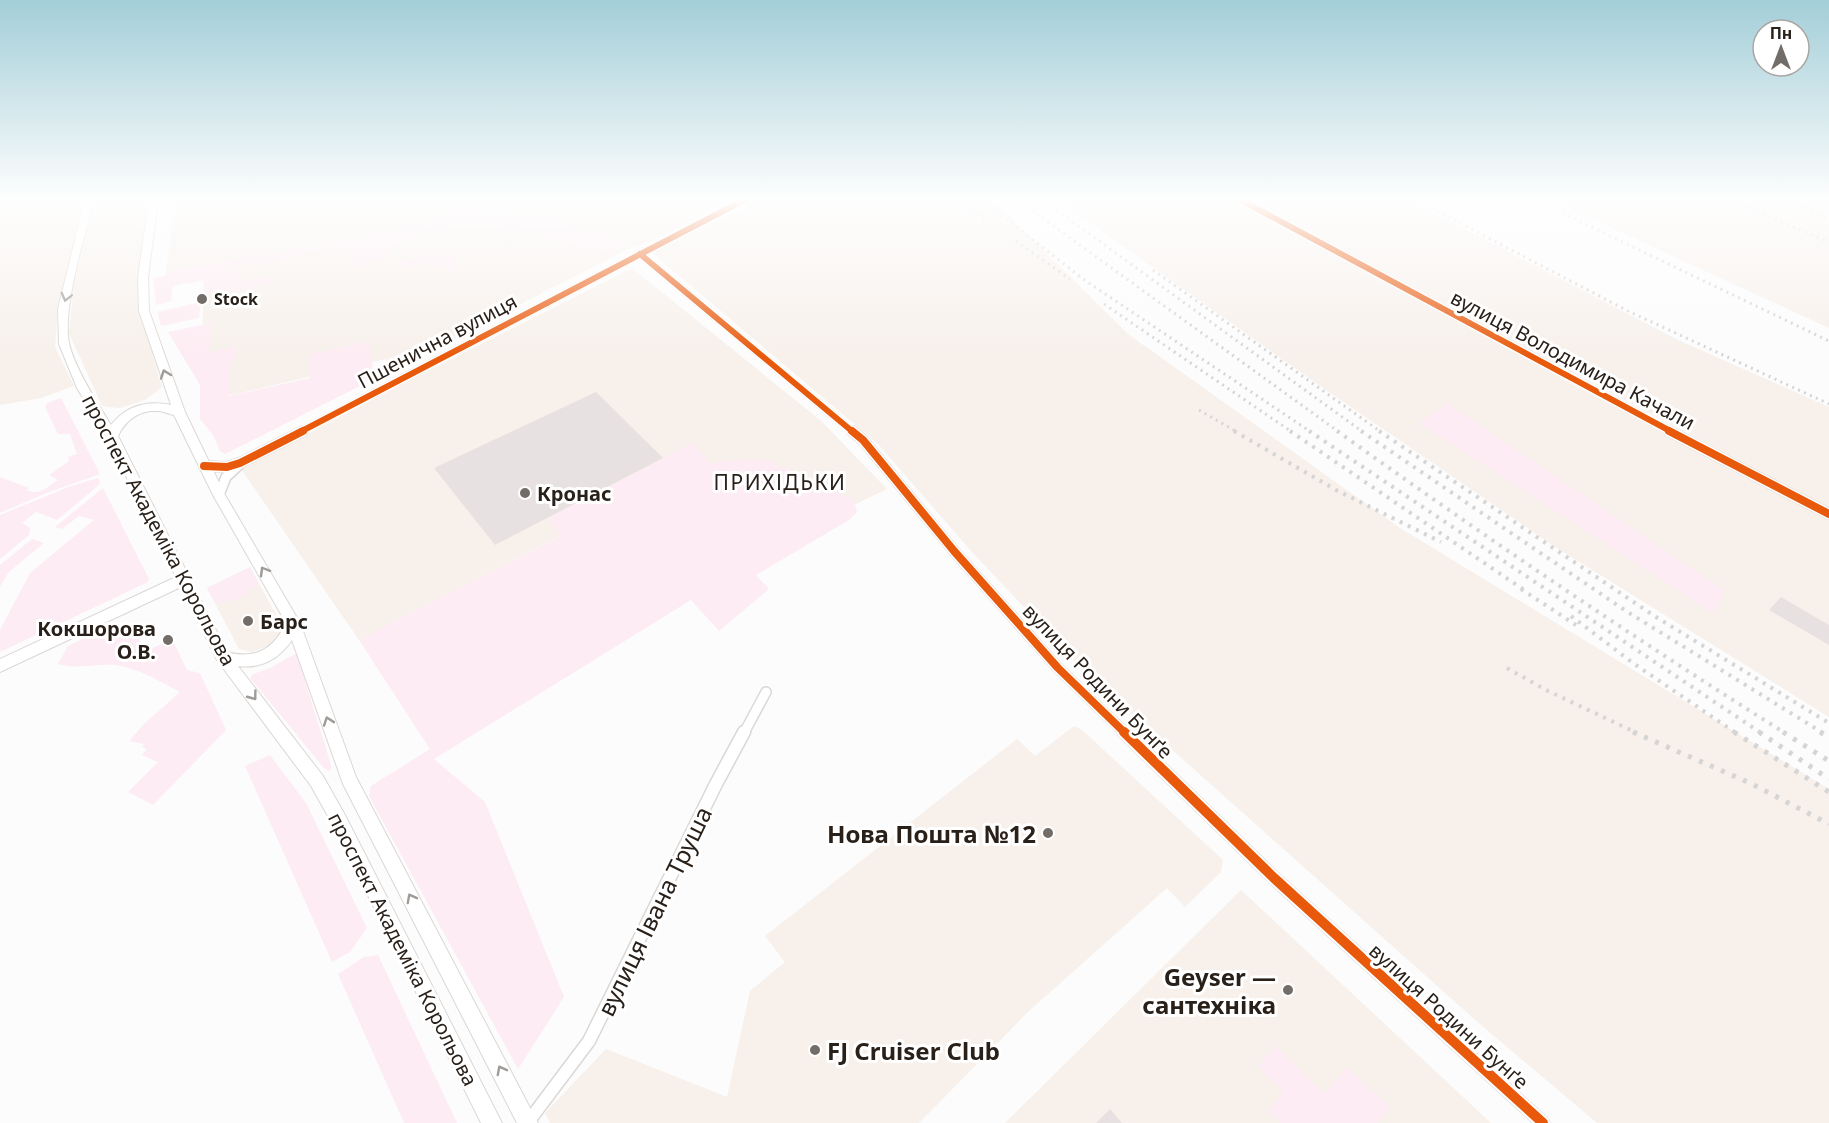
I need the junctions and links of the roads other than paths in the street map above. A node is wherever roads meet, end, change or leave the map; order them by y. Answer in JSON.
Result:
{"nodes":[{"id":1,"x":77,"y":251,"type":"edge"},
{"id":2,"x":147,"y":251,"type":"edge"},
{"id":3,"x":645,"y":251,"type":"edge"},
{"id":4,"x":1336,"y":251,"type":"edge"},
{"id":5,"x":640,"y":254,"type":"junction"},
{"id":6,"x":179,"y":412,"type":"junction"},
{"id":7,"x":112,"y":436,"type":"junction"},
{"id":8,"x":240,"y":464,"type":"junction"},
{"id":9,"x":204,"y":466,"type":"junction"},
{"id":10,"x":219,"y":495,"type":"junction"},
{"id":11,"x":1829,"y":514,"type":"edge"},
{"id":12,"x":185,"y":579,"type":"junction"},
{"id":13,"x":293,"y":623,"type":"junction"},
{"id":14,"x":222,"y":656,"type":"junction"},
{"id":15,"x":0,"y":666,"type":"edge"},
{"id":16,"x":766,"y":692,"type":"dead end"},
{"id":17,"x":492,"y":1123,"type":"edge"},
{"id":18,"x":528,"y":1123,"type":"edge"},
{"id":19,"x":1543,"y":1123,"type":"edge"}],
"edges":[{"from":1,"to":7,"type":"main road","name":"проспект Академіка Корольова","one_way":true},
{"from":6,"to":2,"type":"main road","name":"проспект Академіка Корольова","one_way":true},
{"from":3,"to":5,"type":"street","name":"Пшенична вулиця"},
{"from":4,"to":11,"type":"street","name":"вулиця Володимира Качали"},
{"from":5,"to":8,"type":"street","name":"Пшенична вулиця"},
{"from":5,"to":19,"type":"street","name":"вулиця Родини Бунґе"},
{"from":6,"to":7,"type":"main road"},
{"from":6,"to":9,"type":"main road","name":"проспект Академіка Корольова"},
{"from":7,"to":12,"type":"main road","name":"проспект Академіка Корольова"},
{"from":8,"to":9,"type":"street","name":"Пшенична вулиця"},
{"from":8,"to":10,"type":"street","name":"Пшенична вулиця"},
{"from":9,"to":10,"type":"main road","name":"проспект Академіка Корольова"},
{"from":13,"to":10,"type":"main road","name":"проспект Академіка Корольова","one_way":true},
{"from":12,"to":14,"type":"main road","name":"проспект Академіка Корольова"},
{"from":12,"to":15,"type":"main road"},
{"from":13,"to":14,"type":"main road"},
{"from":18,"to":13,"type":"main road","name":"проспект Академіка Корольова","one_way":true},
{"from":14,"to":17,"type":"main road","name":"проспект Академіка Корольова","one_way":true},
{"from":16,"to":18,"type":"street","name":"вулиця Івана Труша"}]}
